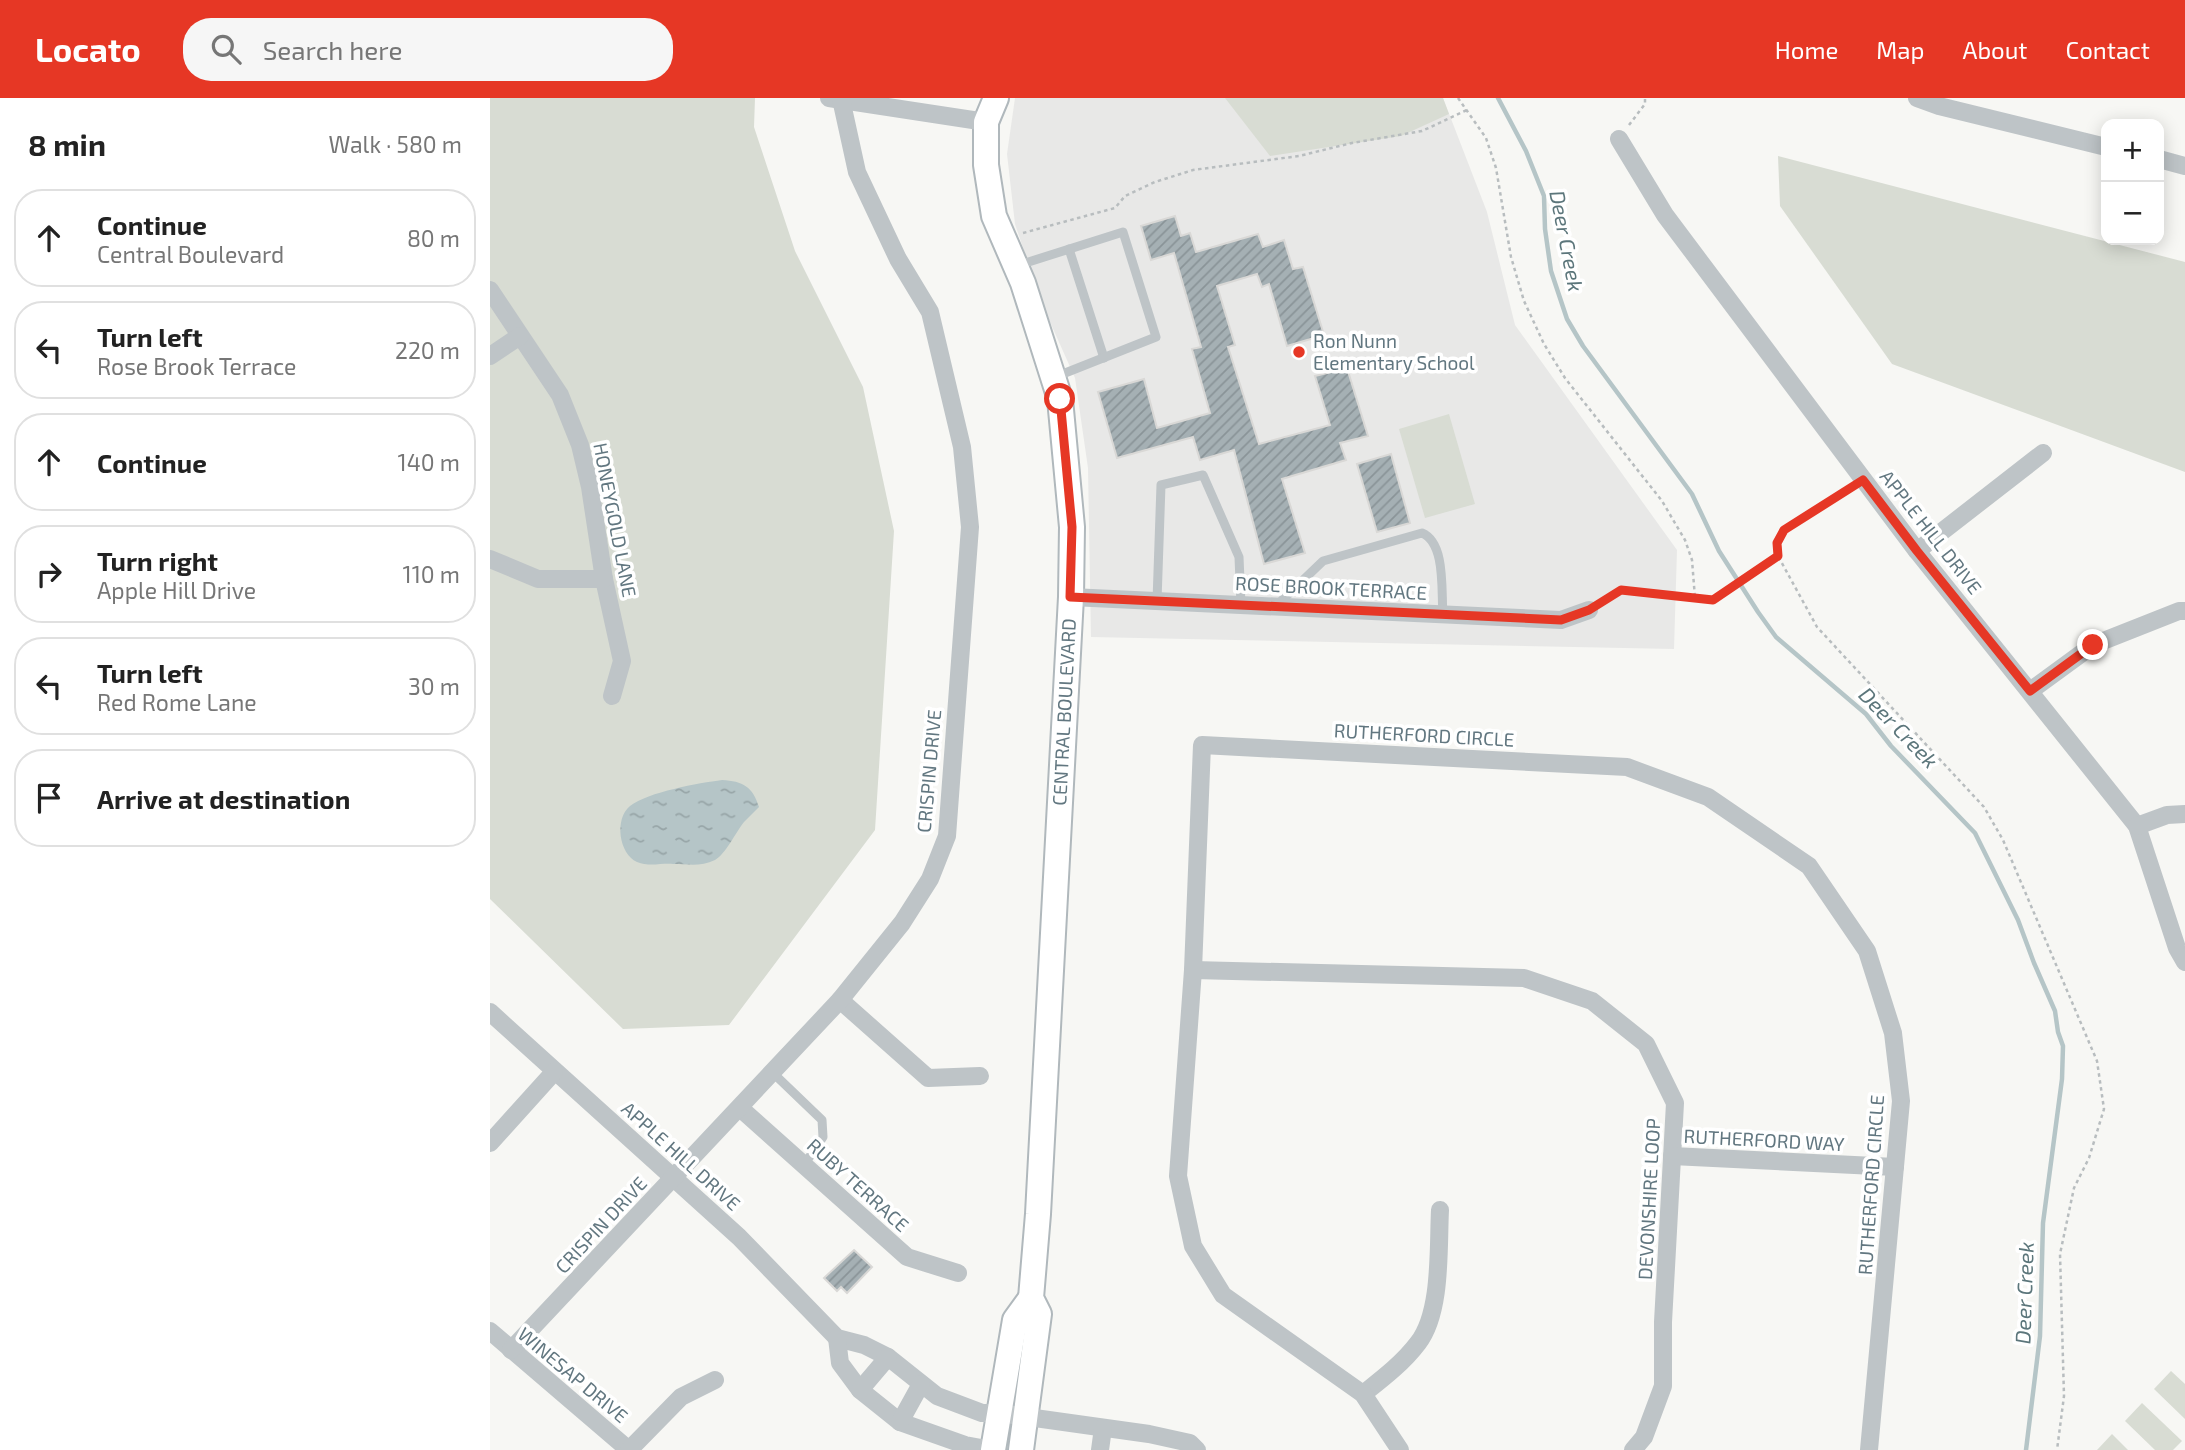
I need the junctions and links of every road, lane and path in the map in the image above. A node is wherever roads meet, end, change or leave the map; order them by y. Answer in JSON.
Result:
{"nodes":[{"id":1,"x":996,"y":98,"type":"edge"},
{"id":2,"x":1458,"y":98,"type":"edge"},
{"id":3,"x":1645,"y":98,"type":"edge"},
{"id":4,"x":1917,"y":98,"type":"edge"},
{"id":5,"x":835,"y":99,"type":"edge"},
{"id":6,"x":1466,"y":110,"type":"junction"},
{"id":7,"x":986,"y":122,"type":"junction"},
{"id":8,"x":1619,"y":139,"type":"joint"},
{"id":9,"x":2101,"y":145,"type":"edge"},
{"id":10,"x":2164,"y":160,"type":"edge"},
{"id":11,"x":2185,"y":166,"type":"edge"},
{"id":12,"x":1005,"y":240,"type":"junction"},
{"id":13,"x":1069,"y":249,"type":"junction"},
{"id":14,"x":1016,"y":266,"type":"junction"},
{"id":15,"x":490,"y":290,"type":"edge"},
{"id":16,"x":520,"y":336,"type":"junction"},
{"id":17,"x":490,"y":356,"type":"edge"},
{"id":18,"x":1104,"y":358,"type":"junction"},
{"id":19,"x":1053,"y":377,"type":"junction"},
{"id":20,"x":2043,"y":453,"type":"dead end"},
{"id":21,"x":1863,"y":480,"type":"junction"},
{"id":22,"x":1917,"y":551,"type":"junction"},
{"id":23,"x":1778,"y":556,"type":"junction"},
{"id":24,"x":490,"y":559,"type":"edge"},
{"id":25,"x":604,"y":579,"type":"junction"},
{"id":26,"x":1070,"y":597,"type":"junction"},
{"id":27,"x":1695,"y":598,"type":"junction"},
{"id":28,"x":1157,"y":601,"type":"junction"},
{"id":29,"x":1241,"y":605,"type":"junction"},
{"id":30,"x":1276,"y":606,"type":"junction"},
{"id":31,"x":1589,"y":610,"type":"joint"},
{"id":32,"x":2185,"y":611,"type":"edge"},
{"id":33,"x":1443,"y":614,"type":"junction"},
{"id":34,"x":2030,"y":691,"type":"junction"},
{"id":35,"x":612,"y":696,"type":"dead end"},
{"id":36,"x":2185,"y":814,"type":"edge"},
{"id":37,"x":2137,"y":826,"type":"junction"},
{"id":38,"x":2185,"y":962,"type":"edge"},
{"id":39,"x":1193,"y":970,"type":"junction"},
{"id":40,"x":840,"y":1000,"type":"junction"},
{"id":41,"x":490,"y":1012,"type":"edge"},
{"id":42,"x":554,"y":1072,"type":"junction"},
{"id":43,"x":772,"y":1072,"type":"junction"},
{"id":44,"x":980,"y":1076,"type":"dead end"},
{"id":45,"x":740,"y":1108,"type":"junction"},
{"id":46,"x":490,"y":1143,"type":"edge"},
{"id":47,"x":1672,"y":1156,"type":"junction"},
{"id":48,"x":804,"y":1165,"type":"junction"},
{"id":49,"x":1895,"y":1167,"type":"junction"},
{"id":50,"x":675,"y":1177,"type":"junction"},
{"id":51,"x":1440,"y":1210,"type":"dead end"},
{"id":52,"x":958,"y":1273,"type":"dead end"},
{"id":53,"x":1031,"y":1298,"type":"junction"},
{"id":54,"x":490,"y":1331,"type":"edge"},
{"id":55,"x":837,"y":1338,"type":"junction"},
{"id":56,"x":511,"y":1350,"type":"junction"},
{"id":57,"x":888,"y":1357,"type":"junction"},
{"id":58,"x":715,"y":1380,"type":"dead end"},
{"id":59,"x":921,"y":1384,"type":"junction"},
{"id":60,"x":860,"y":1390,"type":"junction"},
{"id":61,"x":1363,"y":1394,"type":"junction"},
{"id":62,"x":999,"y":1413,"type":"junction"},
{"id":63,"x":1026,"y":1418,"type":"junction"},
{"id":64,"x":900,"y":1422,"type":"junction"},
{"id":65,"x":1103,"y":1428,"type":"junction"},
{"id":66,"x":1148,"y":1442,"type":"edge"},
{"id":67,"x":629,"y":1450,"type":"edge"},
{"id":68,"x":992,"y":1450,"type":"edge"},
{"id":69,"x":1021,"y":1450,"type":"edge"},
{"id":70,"x":1100,"y":1450,"type":"edge"},
{"id":71,"x":1197,"y":1450,"type":"edge"},
{"id":72,"x":1400,"y":1450,"type":"edge"},
{"id":73,"x":1633,"y":1450,"type":"edge"},
{"id":74,"x":1869,"y":1450,"type":"edge"},
{"id":75,"x":2057,"y":1450,"type":"edge"}],
"edges":[{"from":1,"to":7,"type":"street","name":"CENTRAL BOULEVARD"},
{"from":2,"to":6,"type":"path"},
{"from":3,"to":8,"type":"path"},
{"from":4,"to":9,"type":"street"},
{"from":5,"to":7,"type":"street"},
{"from":5,"to":40,"type":"street","name":"CRISPIN DRIVE"},
{"from":6,"to":12,"type":"path"},
{"from":6,"to":27,"type":"path"},
{"from":7,"to":12,"type":"street","name":"CENTRAL BOULEVARD"},
{"from":8,"to":21,"type":"street","name":"APPLE HILL DRIVE"},
{"from":10,"to":11,"type":"street"},
{"from":12,"to":14,"type":"street","name":"CENTRAL BOULEVARD"},
{"from":13,"to":14,"type":"lane"},
{"from":13,"to":18,"type":"lane"},
{"from":13,"to":18,"type":"lane"},
{"from":14,"to":19,"type":"street","name":"CENTRAL BOULEVARD"},
{"from":15,"to":16,"type":"street","name":"HONEYGOLD LANE"},
{"from":16,"to":17,"type":"street"},
{"from":16,"to":25,"type":"street","name":"HONEYGOLD LANE"},
{"from":18,"to":19,"type":"lane"},
{"from":19,"to":26,"type":"street","name":"CENTRAL BOULEVARD"},
{"from":20,"to":22,"type":"street"},
{"from":21,"to":22,"type":"street","name":"APPLE HILL DRIVE"},
{"from":21,"to":23,"type":"path"},
{"from":22,"to":34,"type":"street","name":"APPLE HILL DRIVE"},
{"from":23,"to":27,"type":"path"},
{"from":23,"to":75,"type":"path"},
{"from":24,"to":25,"type":"street"},
{"from":25,"to":35,"type":"street","name":"HONEYGOLD LANE"},
{"from":26,"to":28,"type":"street","name":"ROSE BROOK TERRACE"},
{"from":26,"to":53,"type":"street","name":"CENTRAL BOULEVARD"},
{"from":27,"to":31,"type":"path"},
{"from":28,"to":29,"type":"street","name":"ROSE BROOK TERRACE"},
{"from":28,"to":29,"type":"lane"},
{"from":29,"to":30,"type":"street","name":"ROSE BROOK TERRACE"},
{"from":30,"to":33,"type":"street","name":"ROSE BROOK TERRACE"},
{"from":30,"to":33,"type":"lane"},
{"from":31,"to":33,"type":"street","name":"ROSE BROOK TERRACE"},
{"from":32,"to":34,"type":"street"},
{"from":34,"to":37,"type":"street","name":"APPLE HILL DRIVE"},
{"from":36,"to":37,"type":"street"},
{"from":37,"to":38,"type":"street","name":"APPLE HILL DRIVE"},
{"from":39,"to":47,"type":"street","name":"DEVONSHIRE LOOP"},
{"from":39,"to":49,"type":"street","name":"RUTHERFORD CIRCLE"},
{"from":39,"to":61,"type":"street","name":"RUTHERFORD CIRCLE"},
{"from":40,"to":43,"type":"street","name":"CRISPIN DRIVE"},
{"from":40,"to":44,"type":"street"},
{"from":41,"to":42,"type":"street","name":"APPLE HILL DRIVE"},
{"from":42,"to":46,"type":"street"},
{"from":42,"to":50,"type":"street","name":"APPLE HILL DRIVE"},
{"from":43,"to":45,"type":"street","name":"CRISPIN DRIVE"},
{"from":43,"to":48,"type":"lane"},
{"from":45,"to":48,"type":"street","name":"RUBY TERRACE"},
{"from":45,"to":50,"type":"street","name":"CRISPIN DRIVE"},
{"from":47,"to":49,"type":"street","name":"RUTHERFORD WAY"},
{"from":47,"to":73,"type":"street","name":"DEVONSHIRE LOOP"},
{"from":48,"to":52,"type":"street","name":"RUBY TERRACE"},
{"from":49,"to":74,"type":"street","name":"RUTHERFORD CIRCLE"},
{"from":50,"to":55,"type":"street","name":"APPLE HILL DRIVE"},
{"from":50,"to":56,"type":"street","name":"CRISPIN DRIVE"},
{"from":51,"to":61,"type":"street"},
{"from":53,"to":62,"type":"street","name":"CENTRAL BOULEVARD"},
{"from":53,"to":63,"type":"street","name":"CENTRAL BOULEVARD"},
{"from":54,"to":56,"type":"street","name":"WINESAP DRIVE"},
{"from":55,"to":57,"type":"street","name":"APPLE HILL DRIVE"},
{"from":55,"to":60,"type":"street","name":"APPLE HILL DRIVE"},
{"from":56,"to":67,"type":"street","name":"WINESAP DRIVE"},
{"from":57,"to":59,"type":"street","name":"APPLE HILL DRIVE"},
{"from":57,"to":60,"type":"street"},
{"from":58,"to":67,"type":"street"},
{"from":59,"to":62,"type":"street","name":"APPLE HILL DRIVE"},
{"from":59,"to":64,"type":"street"},
{"from":60,"to":64,"type":"street","name":"APPLE HILL DRIVE"},
{"from":61,"to":72,"type":"street","name":"RUTHERFORD CIRCLE"},
{"from":62,"to":63,"type":"street","name":"APPLE HILL DRIVE"},
{"from":62,"to":68,"type":"street","name":"CENTRAL BOULEVARD"},
{"from":63,"to":65,"type":"street","name":"APPLE HILL DRIVE"},
{"from":63,"to":69,"type":"street","name":"CENTRAL BOULEVARD"},
{"from":64,"to":68,"type":"street","name":"APPLE HILL DRIVE"},
{"from":65,"to":66,"type":"street","name":"APPLE HILL DRIVE"},
{"from":65,"to":70,"type":"street"},
{"from":66,"to":71,"type":"street","name":"APPLE HILL DRIVE"}]}
